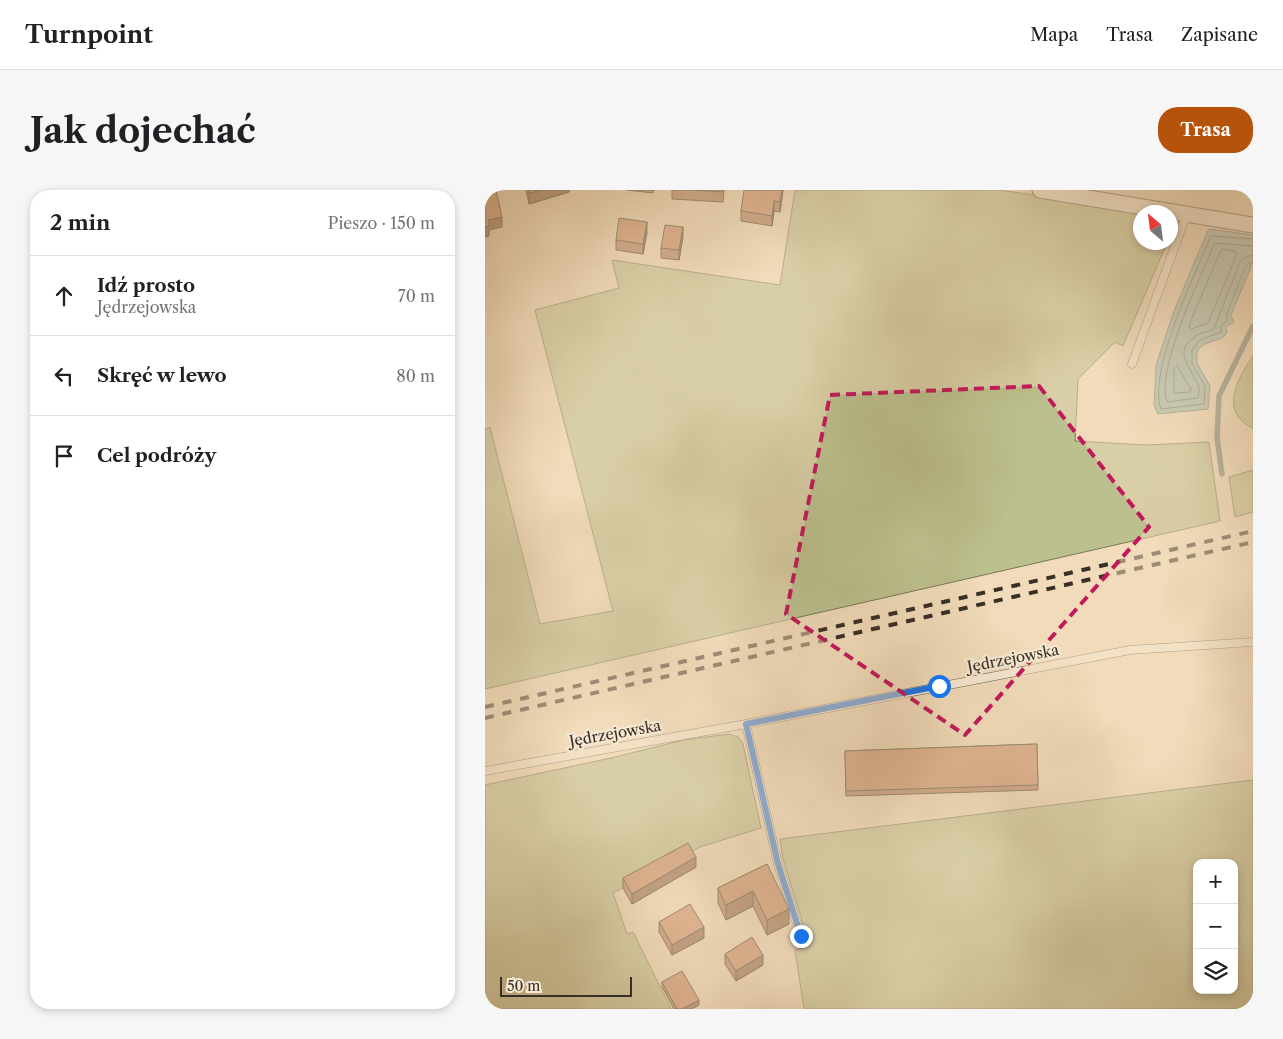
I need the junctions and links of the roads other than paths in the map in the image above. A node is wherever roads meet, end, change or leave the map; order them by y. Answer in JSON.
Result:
{"nodes":[{"id":1,"x":1040,"y":190,"type":"edge"},
{"id":2,"x":1187,"y":212,"type":"junction"},
{"id":3,"x":1253,"y":225,"type":"edge"},
{"id":4,"x":1132,"y":364,"type":"dead end"},
{"id":5,"x":1253,"y":643,"type":"edge"},
{"id":6,"x":746,"y":724,"type":"junction"},
{"id":7,"x":485,"y":771,"type":"edge"},
{"id":8,"x":801,"y":936,"type":"dead end"}],
"edges":[{"from":1,"to":2,"type":"street"},
{"from":2,"to":3,"type":"street"},
{"from":2,"to":4,"type":"lane"},
{"from":5,"to":6,"type":"lane","name":"Jędrzejowska"},
{"from":6,"to":7,"type":"lane","name":"Jędrzejowska"},
{"from":6,"to":8,"type":"lane"}]}
